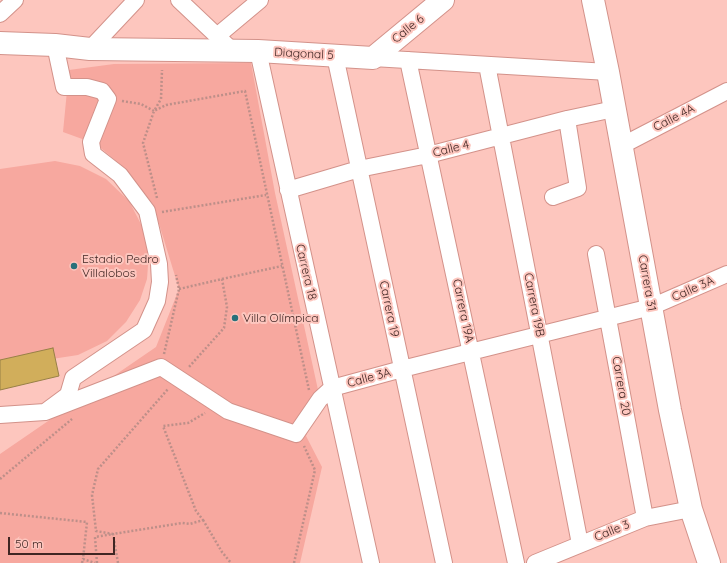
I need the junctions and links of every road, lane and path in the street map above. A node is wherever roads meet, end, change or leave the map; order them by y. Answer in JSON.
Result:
{"nodes":[{"id":1,"x":15,"y":0,"type":"edge"},
{"id":2,"x":136,"y":0,"type":"edge"},
{"id":3,"x":180,"y":0,"type":"edge"},
{"id":4,"x":260,"y":0,"type":"edge"},
{"id":5,"x":443,"y":0,"type":"edge"},
{"id":6,"x":593,"y":0,"type":"edge"},
{"id":7,"x":0,"y":14,"type":"edge"},
{"id":8,"x":217,"y":36,"type":"junction"},
{"id":9,"x":0,"y":43,"type":"edge"},
{"id":10,"x":55,"y":45,"type":"junction"},
{"id":11,"x":90,"y":49,"type":"junction"},
{"id":12,"x":258,"y":51,"type":"junction"},
{"id":13,"x":234,"y":52,"type":"junction"},
{"id":14,"x":335,"y":56,"type":"junction"},
{"id":15,"x":373,"y":58,"type":"junction"},
{"id":16,"x":408,"y":60,"type":"junction"},
{"id":17,"x":487,"y":66,"type":"junction"},
{"id":18,"x":162,"y":70,"type":"dead end"},
{"id":19,"x":608,"y":72,"type":"junction"},
{"id":20,"x":727,"y":91,"type":"edge"},
{"id":21,"x":108,"y":99,"type":"junction"},
{"id":22,"x":614,"y":109,"type":"junction"},
{"id":23,"x":154,"y":111,"type":"junction"},
{"id":24,"x":567,"y":119,"type":"junction"},
{"id":25,"x":501,"y":136,"type":"junction"},
{"id":26,"x":621,"y":146,"type":"junction"},
{"id":27,"x":428,"y":155,"type":"junction"},
{"id":28,"x":359,"y":169,"type":"junction"},
{"id":29,"x":288,"y":190,"type":"junction"},
{"id":30,"x":266,"y":195,"type":"junction"},
{"id":31,"x":554,"y":197,"type":"dead end"},
{"id":32,"x":161,"y":212,"type":"junction"},
{"id":33,"x":163,"y":220,"type":"dead end"},
{"id":34,"x":596,"y":254,"type":"dead end"},
{"id":35,"x":282,"y":266,"type":"junction"},
{"id":36,"x":175,"y":273,"type":"dead end"},
{"id":37,"x":727,"y":274,"type":"edge"},
{"id":38,"x":222,"y":279,"type":"junction"},
{"id":39,"x":179,"y":289,"type":"junction"},
{"id":40,"x":651,"y":307,"type":"junction"},
{"id":41,"x":608,"y":319,"type":"junction"},
{"id":42,"x":540,"y":336,"type":"junction"},
{"id":43,"x":472,"y":353,"type":"junction"},
{"id":44,"x":161,"y":367,"type":"junction"},
{"id":45,"x":402,"y":369,"type":"junction"},
{"id":46,"x":178,"y":378,"type":"junction"},
{"id":47,"x":332,"y":388,"type":"junction"},
{"id":48,"x":311,"y":398,"type":"dead end"},
{"id":49,"x":219,"y":405,"type":"junction"},
{"id":50,"x":45,"y":412,"type":"junction"},
{"id":51,"x":0,"y":415,"type":"edge"},
{"id":52,"x":72,"y":418,"type":"dead end"},
{"id":53,"x":303,"y":423,"type":"junction"},
{"id":54,"x":0,"y":479,"type":"edge"},
{"id":55,"x":691,"y":509,"type":"junction"},
{"id":56,"x":0,"y":513,"type":"edge"},
{"id":57,"x":645,"y":518,"type":"junction"},
{"id":58,"x":203,"y":520,"type":"junction"},
{"id":59,"x":113,"y":534,"type":"junction"},
{"id":60,"x":580,"y":544,"type":"junction"},
{"id":61,"x":83,"y":559,"type":"junction"},
{"id":62,"x":82,"y":563,"type":"edge"},
{"id":63,"x":96,"y":563,"type":"edge"},
{"id":64,"x":118,"y":563,"type":"edge"},
{"id":65,"x":231,"y":563,"type":"edge"},
{"id":66,"x":294,"y":563,"type":"edge"},
{"id":67,"x":370,"y":563,"type":"edge"},
{"id":68,"x":444,"y":563,"type":"edge"},
{"id":69,"x":516,"y":563,"type":"edge"},
{"id":70,"x":535,"y":563,"type":"edge"},
{"id":71,"x":709,"y":563,"type":"edge"}],
"edges":[{"from":1,"to":7,"type":"street"},
{"from":2,"to":11,"type":"street"},
{"from":3,"to":8,"type":"street"},
{"from":4,"to":8,"type":"street"},
{"from":5,"to":15,"type":"main road","name":"Calle 6"},
{"from":6,"to":19,"type":"main road","name":"Carrera 31"},
{"from":8,"to":13,"type":"street"},
{"from":9,"to":10,"type":"main road","name":"Diagonal 5"},
{"from":10,"to":11,"type":"main road","name":"Diagonal 5"},
{"from":10,"to":21,"type":"street"},
{"from":11,"to":13,"type":"main road","name":"Diagonal 5"},
{"from":12,"to":13,"type":"main road","name":"Diagonal 5"},
{"from":12,"to":14,"type":"main road","name":"Diagonal 5"},
{"from":12,"to":29,"type":"street","name":"Carrera 18"},
{"from":14,"to":15,"type":"main road","name":"Diagonal 5"},
{"from":14,"to":28,"type":"street","name":"Carrera 19"},
{"from":15,"to":16,"type":"street","name":"Diagonal 5"},
{"from":16,"to":17,"type":"street","name":"Diagonal 5"},
{"from":16,"to":27,"type":"street","name":"Carrera 19A"},
{"from":17,"to":19,"type":"street","name":"Diagonal 5"},
{"from":17,"to":25,"type":"street","name":"Carrera 19B"},
{"from":18,"to":23,"type":"path"},
{"from":19,"to":22,"type":"main road","name":"Carrera 31"},
{"from":20,"to":26,"type":"street","name":"Calle 4A"},
{"from":21,"to":23,"type":"path"},
{"from":21,"to":50,"type":"street"},
{"from":22,"to":24,"type":"street","name":"Calle 4"},
{"from":22,"to":26,"type":"main road","name":"Carrera 31"},
{"from":23,"to":30,"type":"path"},
{"from":23,"to":32,"type":"path"},
{"from":24,"to":25,"type":"street","name":"Calle 4"},
{"from":24,"to":31,"type":"street"},
{"from":25,"to":27,"type":"street","name":"Calle 4"},
{"from":25,"to":42,"type":"street","name":"Carrera 19B"},
{"from":26,"to":40,"type":"main road","name":"Carrera 31"},
{"from":27,"to":28,"type":"street","name":"Calle 4"},
{"from":27,"to":43,"type":"street","name":"Carrera 19A"},
{"from":28,"to":29,"type":"street","name":"Calle 4"},
{"from":28,"to":45,"type":"street","name":"Carrera 19"},
{"from":29,"to":47,"type":"street","name":"Carrera 18"},
{"from":30,"to":32,"type":"path"},
{"from":30,"to":35,"type":"path"},
{"from":32,"to":33,"type":"path"},
{"from":34,"to":41,"type":"street","name":"Carrera 20"},
{"from":35,"to":38,"type":"path"},
{"from":35,"to":48,"type":"path"},
{"from":36,"to":39,"type":"path"},
{"from":37,"to":40,"type":"street","name":"Calle 3A"},
{"from":38,"to":39,"type":"path"},
{"from":38,"to":46,"type":"path"},
{"from":39,"to":44,"type":"path"},
{"from":40,"to":41,"type":"street","name":"Calle 3A"},
{"from":40,"to":55,"type":"main road","name":"Carrera 31"},
{"from":41,"to":42,"type":"street","name":"Calle 3A"},
{"from":41,"to":57,"type":"street","name":"Carrera 20"},
{"from":42,"to":43,"type":"street","name":"Calle 3A"},
{"from":42,"to":60,"type":"street","name":"Carrera 19B"},
{"from":43,"to":45,"type":"street","name":"Calle 3A"},
{"from":43,"to":69,"type":"street","name":"Carrera 19A"},
{"from":44,"to":46,"type":"street","name":"Calle 3A"},
{"from":44,"to":50,"type":"street"},
{"from":45,"to":47,"type":"street","name":"Calle 3A"},
{"from":45,"to":68,"type":"street","name":"Carrera 19"},
{"from":46,"to":49,"type":"street","name":"Calle 3A"},
{"from":46,"to":59,"type":"path"},
{"from":47,"to":53,"type":"street","name":"Calle 3A"},
{"from":47,"to":67,"type":"street","name":"Carrera 18"},
{"from":49,"to":53,"type":"street","name":"Calle 3A"},
{"from":49,"to":58,"type":"path"},
{"from":50,"to":51,"type":"street"},
{"from":52,"to":54,"type":"path"},
{"from":53,"to":66,"type":"path"},
{"from":55,"to":57,"type":"street","name":"Calle 3"},
{"from":55,"to":71,"type":"main road","name":"Carrera 31"},
{"from":56,"to":61,"type":"path"},
{"from":57,"to":60,"type":"street","name":"Calle 3"},
{"from":58,"to":59,"type":"path"},
{"from":58,"to":65,"type":"path"},
{"from":59,"to":63,"type":"path"},
{"from":59,"to":64,"type":"path"},
{"from":60,"to":70,"type":"street","name":"Calle 3"},
{"from":61,"to":62,"type":"path"},
{"from":61,"to":63,"type":"path"}]}
